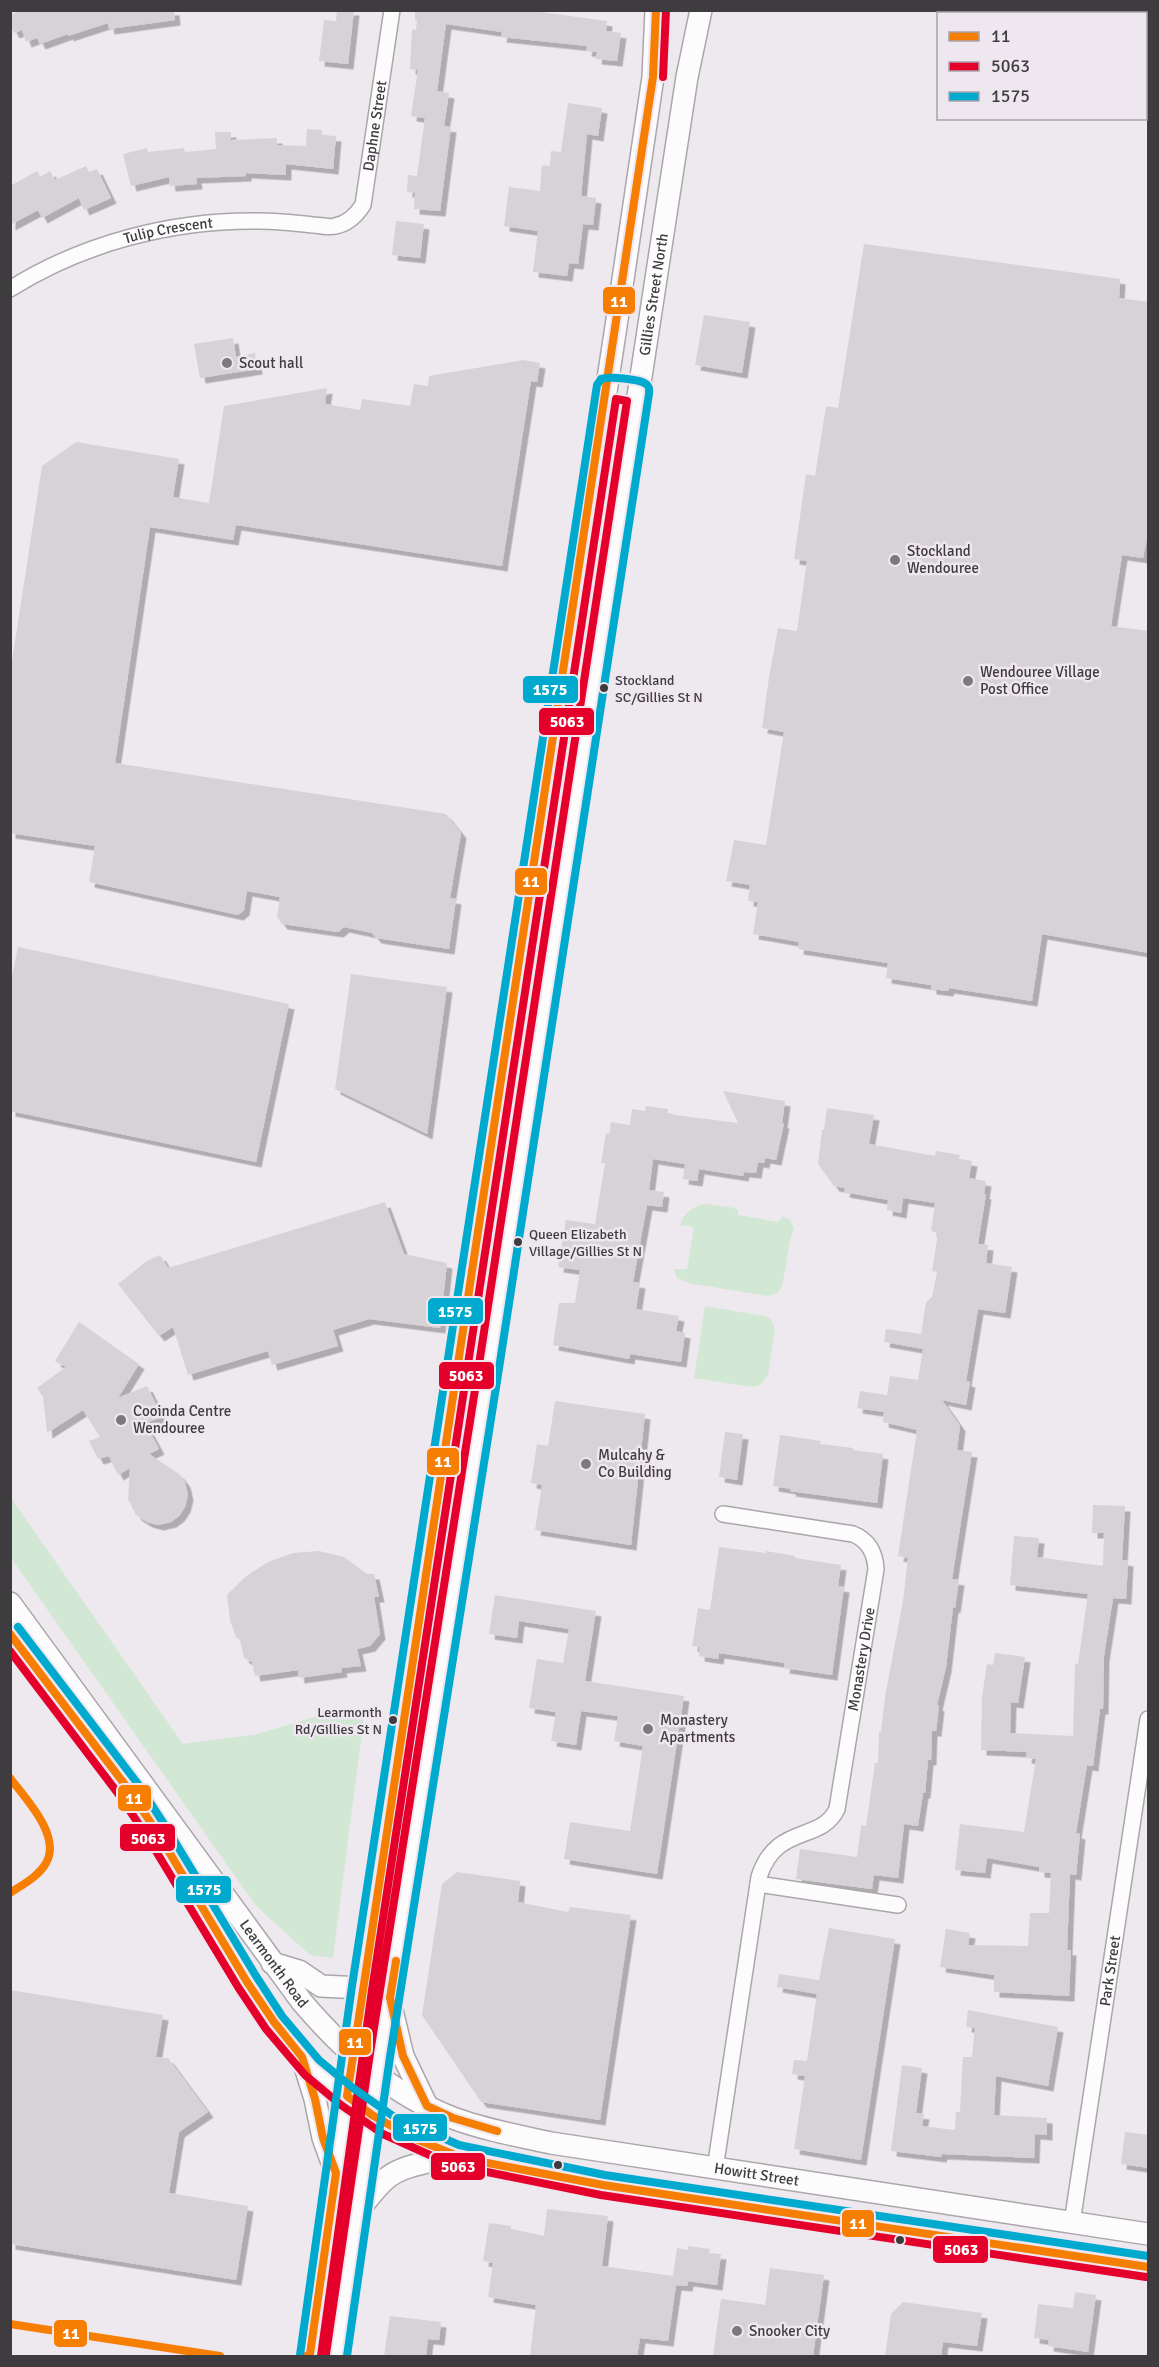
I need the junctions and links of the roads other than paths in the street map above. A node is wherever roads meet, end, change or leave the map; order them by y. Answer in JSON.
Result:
{"nodes":[{"id":1,"x":392,"y":10,"type":"edge"},
{"id":2,"x":656,"y":10,"type":"edge"},
{"id":3,"x":701,"y":10,"type":"edge"},
{"id":4,"x":336,"y":226,"type":"joint"},
{"id":5,"x":10,"y":289,"type":"edge"},
{"id":6,"x":607,"y":387,"type":"junction"},
{"id":7,"x":639,"y":392,"type":"junction"},
{"id":8,"x":510,"y":1020,"type":"junction"},
{"id":9,"x":542,"y":1026,"type":"junction"},
{"id":10,"x":723,"y":1514,"type":"dead end"},
{"id":11,"x":11,"y":1604,"type":"edge"},
{"id":12,"x":10,"y":1633,"type":"edge"},
{"id":13,"x":1149,"y":1719,"type":"edge"},
{"id":14,"x":758,"y":1884,"type":"junction"},
{"id":15,"x":898,"y":1905,"type":"dead end"},
{"id":16,"x":272,"y":1963,"type":"junction"},
{"id":17,"x":362,"y":1988,"type":"junction"},
{"id":18,"x":390,"y":1998,"type":"junction"},
{"id":19,"x":353,"y":2056,"type":"junction"},
{"id":20,"x":302,"y":2057,"type":"junction"},
{"id":21,"x":377,"y":2076,"type":"junction"},
{"id":22,"x":347,"y":2096,"type":"junction"},
{"id":23,"x":427,"y":2106,"type":"junction"},
{"id":24,"x":372,"y":2115,"type":"junction"},
{"id":25,"x":455,"y":2155,"type":"junction"},
{"id":26,"x":715,"y":2169,"type":"junction"},
{"id":27,"x":336,"y":2173,"type":"junction"},
{"id":28,"x":710,"y":2201,"type":"junction"},
{"id":29,"x":981,"y":2210,"type":"junction"},
{"id":30,"x":358,"y":2211,"type":"junction"},
{"id":31,"x":1072,"y":2223,"type":"junction"},
{"id":32,"x":1149,"y":2234,"type":"edge"},
{"id":33,"x":977,"y":2242,"type":"junction"},
{"id":34,"x":1149,"y":2267,"type":"edge"},
{"id":35,"x":310,"y":2356,"type":"edge"},
{"id":36,"x":336,"y":2356,"type":"edge"}],
"edges":[{"from":1,"to":4,"type":"street","name":"Daphne Street"},
{"from":2,"to":6,"type":"main road"},
{"from":3,"to":7,"type":"main road","name":"Gillies Street North"},
{"from":4,"to":5,"type":"street","name":"Tulip Crescent"},
{"from":6,"to":7,"type":"main road"},
{"from":6,"to":8,"type":"main road"},
{"from":7,"to":9,"type":"main road","name":"Gillies Street North"},
{"from":8,"to":9,"type":"main road"},
{"from":8,"to":17,"type":"main road"},
{"from":9,"to":18,"type":"main road","name":"Gillies Street North"},
{"from":10,"to":14,"type":"street","name":"Monastery Drive"},
{"from":11,"to":16,"type":"main road","name":"Learmonth Road"},
{"from":12,"to":20,"type":"main road","name":"Learmonth Road"},
{"from":13,"to":31,"type":"street","name":"Park Street"},
{"from":14,"to":15,"type":"street"},
{"from":14,"to":26,"type":"street","name":"Monastery Drive"},
{"from":16,"to":17,"type":"main road"},
{"from":16,"to":19,"type":"main road","name":"Learmonth Road"},
{"from":17,"to":19,"type":"main road"},
{"from":18,"to":21,"type":"main road","name":"Gillies Street North"},
{"from":18,"to":23,"type":"main road"},
{"from":19,"to":21,"type":"main road","name":"Learmonth Road"},
{"from":19,"to":22,"type":"main road"},
{"from":20,"to":22,"type":"main road","name":"Learmonth Road"},
{"from":20,"to":27,"type":"main road"},
{"from":21,"to":23,"type":"main road","name":"Howitt Street"},
{"from":21,"to":24,"type":"main road","name":"Gillies Street North"},
{"from":22,"to":24,"type":"main road","name":"Learmonth Road"},
{"from":22,"to":27,"type":"main road"},
{"from":23,"to":26,"type":"main road","name":"Howitt Street"},
{"from":24,"to":25,"type":"main road","name":"Howitt Street"},
{"from":24,"to":30,"type":"main road","name":"Gillies Street North"},
{"from":25,"to":28,"type":"main road","name":"Howitt Street"},
{"from":25,"to":30,"type":"main road"},
{"from":26,"to":28,"type":"main road"},
{"from":26,"to":29,"type":"main road","name":"Howitt Street"},
{"from":27,"to":35,"type":"main road"},
{"from":28,"to":33,"type":"main road","name":"Howitt Street"},
{"from":29,"to":31,"type":"main road","name":"Howitt Street"},
{"from":29,"to":33,"type":"main road"},
{"from":30,"to":36,"type":"main road","name":"Gillies Street North"},
{"from":31,"to":32,"type":"main road","name":"Howitt Street"},
{"from":33,"to":34,"type":"main road","name":"Howitt Street"}]}
